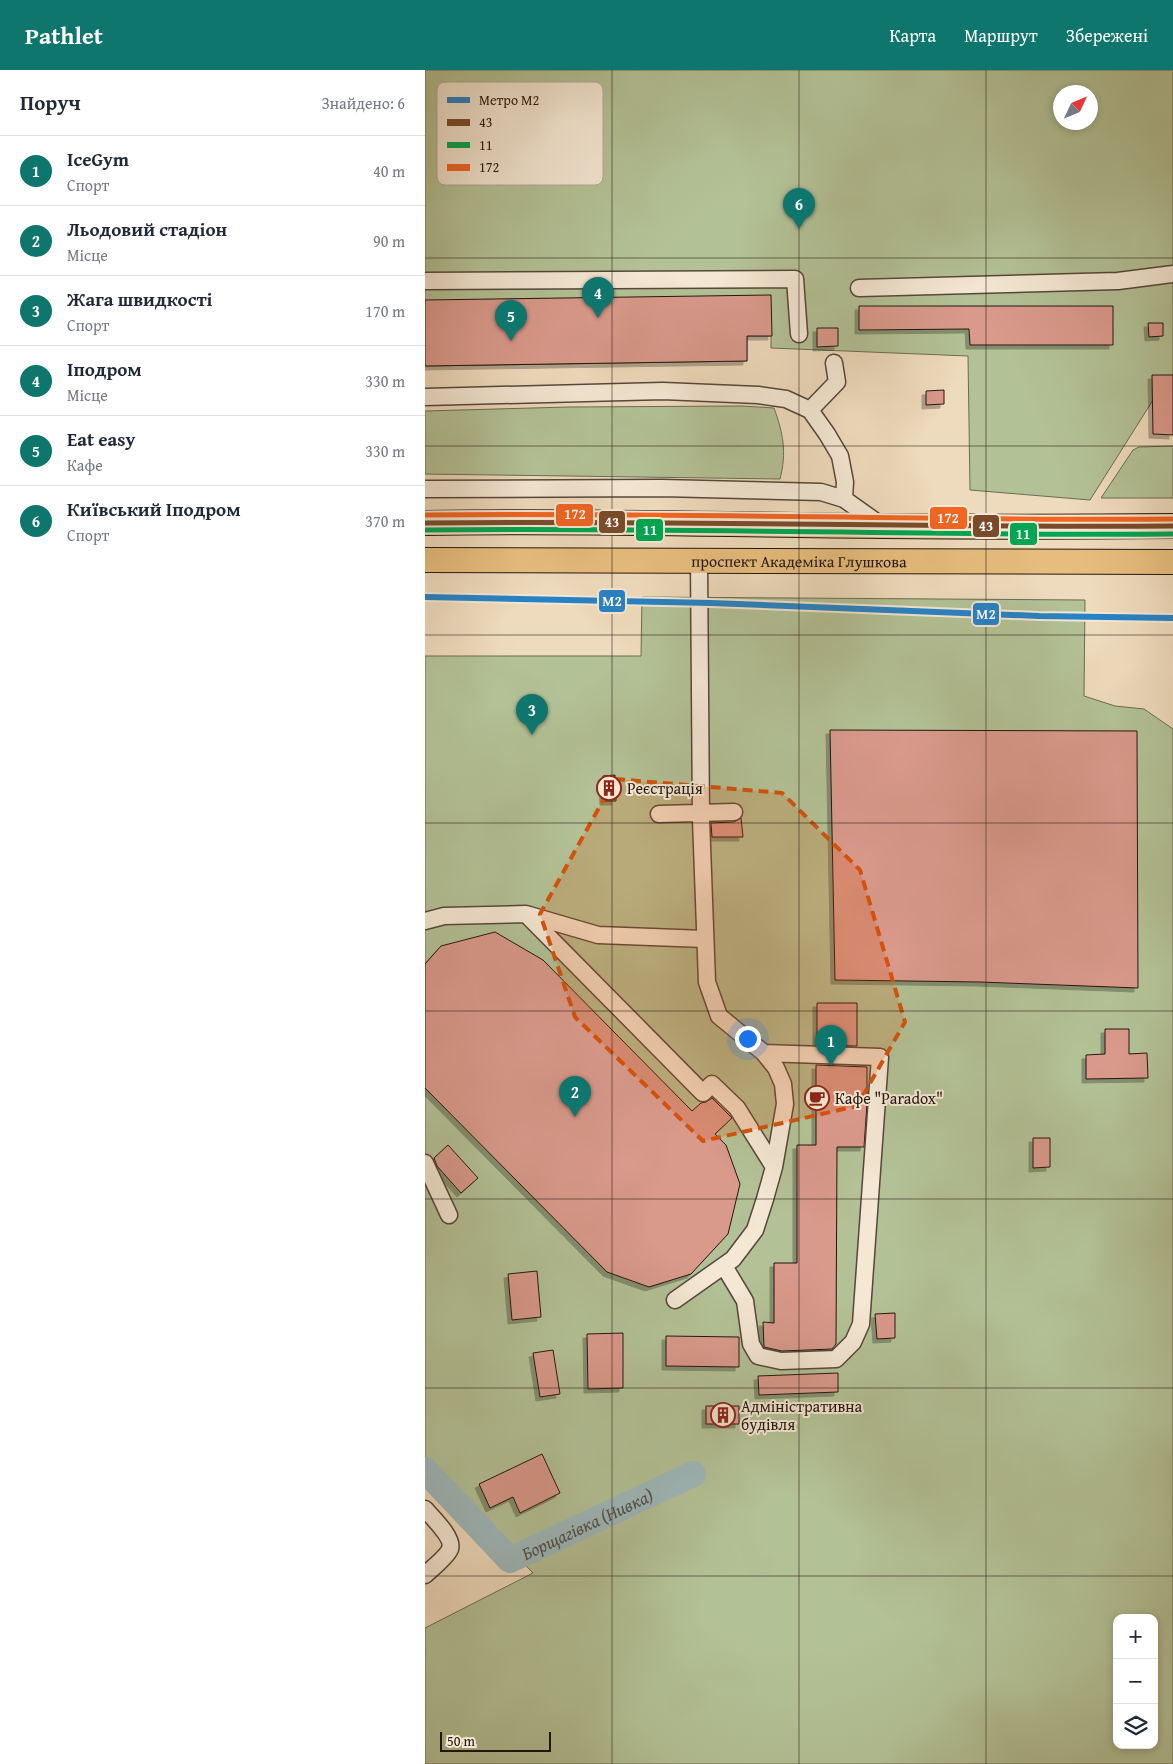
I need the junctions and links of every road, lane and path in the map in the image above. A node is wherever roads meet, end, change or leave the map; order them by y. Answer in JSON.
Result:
{"nodes":[{"id":1,"x":1173,"y":274,"type":"edge"},
{"id":2,"x":425,"y":281,"type":"edge"},
{"id":3,"x":859,"y":288,"type":"dead end"},
{"id":4,"x":799,"y":334,"type":"dead end"},
{"id":5,"x":835,"y":363,"type":"dead end"},
{"id":6,"x":425,"y":397,"type":"edge"},
{"id":7,"x":810,"y":410,"type":"junction"},
{"id":8,"x":425,"y":489,"type":"edge"},
{"id":9,"x":844,"y":499,"type":"junction"},
{"id":10,"x":425,"y":523,"type":"edge"},
{"id":11,"x":881,"y":526,"type":"junction"},
{"id":12,"x":1173,"y":526,"type":"edge"},
{"id":13,"x":425,"y":560,"type":"edge"},
{"id":14,"x":699,"y":561,"type":"junction"},
{"id":15,"x":1173,"y":562,"type":"edge"},
{"id":16,"x":734,"y":812,"type":"dead end"},
{"id":17,"x":701,"y":813,"type":"junction"},
{"id":18,"x":659,"y":814,"type":"dead end"},
{"id":19,"x":526,"y":914,"type":"junction"},
{"id":20,"x":425,"y":921,"type":"edge"},
{"id":21,"x":705,"y":939,"type":"junction"},
{"id":22,"x":765,"y":1053,"type":"junction"},
{"id":23,"x":425,"y":1163,"type":"edge"},
{"id":24,"x":773,"y":1167,"type":"junction"},
{"id":25,"x":449,"y":1215,"type":"dead end"},
{"id":26,"x":724,"y":1266,"type":"junction"},
{"id":27,"x":675,"y":1300,"type":"dead end"},
{"id":28,"x":425,"y":1509,"type":"edge"},
{"id":29,"x":425,"y":1575,"type":"edge"}],
"edges":[{"from":1,"to":3,"type":"lane"},
{"from":2,"to":4,"type":"lane"},
{"from":5,"to":7,"type":"lane"},
{"from":6,"to":7,"type":"lane"},
{"from":7,"to":9,"type":"lane"},
{"from":8,"to":9,"type":"lane"},
{"from":9,"to":11,"type":"lane"},
{"from":10,"to":11,"type":"highway"},
{"from":11,"to":12,"type":"highway"},
{"from":13,"to":14,"type":"highway","name":"проспект Академіка Глушкова"},
{"from":14,"to":15,"type":"highway","name":"проспект Академіка Глушкова"},
{"from":14,"to":17,"type":"lane"},
{"from":16,"to":17,"type":"lane"},
{"from":17,"to":18,"type":"lane"},
{"from":17,"to":21,"type":"lane"},
{"from":19,"to":20,"type":"lane"},
{"from":19,"to":21,"type":"lane"},
{"from":19,"to":24,"type":"lane"},
{"from":21,"to":22,"type":"lane"},
{"from":22,"to":24,"type":"lane"},
{"from":22,"to":26,"type":"lane"},
{"from":23,"to":25,"type":"lane"},
{"from":24,"to":26,"type":"lane"},
{"from":26,"to":27,"type":"lane"},
{"from":28,"to":29,"type":"lane"}]}
